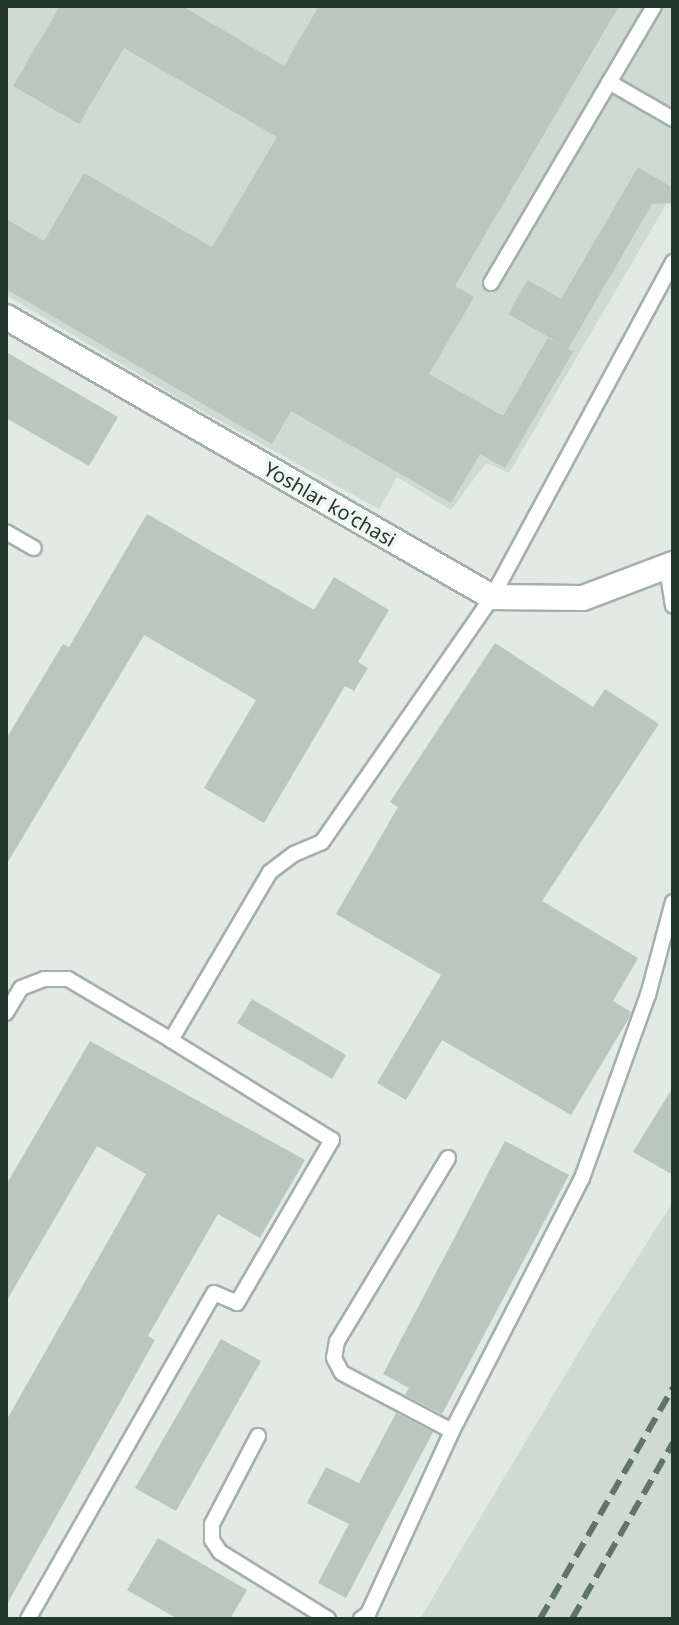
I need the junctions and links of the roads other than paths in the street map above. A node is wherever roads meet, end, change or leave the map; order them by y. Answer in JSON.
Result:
{"nodes":[{"id":1,"x":654,"y":6,"type":"edge"},
{"id":2,"x":609,"y":82,"type":"junction"},
{"id":3,"x":673,"y":119,"type":"edge"},
{"id":4,"x":673,"y":262,"type":"edge"},
{"id":5,"x":491,"y":283,"type":"dead end"},
{"id":6,"x":6,"y":317,"type":"edge"},
{"id":7,"x":6,"y":532,"type":"edge"},
{"id":8,"x":34,"y":548,"type":"dead end"},
{"id":9,"x":670,"y":566,"type":"edge"},
{"id":10,"x":492,"y":597,"type":"junction"},
{"id":11,"x":673,"y":606,"type":"edge"},
{"id":12,"x":673,"y":902,"type":"edge"},
{"id":13,"x":6,"y":1013,"type":"edge"},
{"id":14,"x":171,"y":1040,"type":"junction"},
{"id":15,"x":448,"y":1158,"type":"dead end"},
{"id":16,"x":452,"y":1431,"type":"junction"},
{"id":17,"x":258,"y":1436,"type":"dead end"},
{"id":18,"x":28,"y":1619,"type":"edge"},
{"id":19,"x":328,"y":1619,"type":"edge"},
{"id":20,"x":361,"y":1619,"type":"edge"}],
"edges":[{"from":1,"to":2,"type":"lane"},
{"from":2,"to":3,"type":"lane"},
{"from":2,"to":5,"type":"lane"},
{"from":4,"to":10,"type":"lane"},
{"from":6,"to":10,"type":"street","name":"Yoshlar koʻchasi"},
{"from":7,"to":8,"type":"lane"},
{"from":9,"to":10,"type":"street","name":"Yoshlar koʻchasi"},
{"from":9,"to":11,"type":"lane"},
{"from":10,"to":14,"type":"lane"},
{"from":12,"to":16,"type":"lane"},
{"from":13,"to":14,"type":"lane"},
{"from":14,"to":18,"type":"lane"},
{"from":15,"to":16,"type":"lane"},
{"from":16,"to":20,"type":"lane"},
{"from":17,"to":19,"type":"lane"}]}
